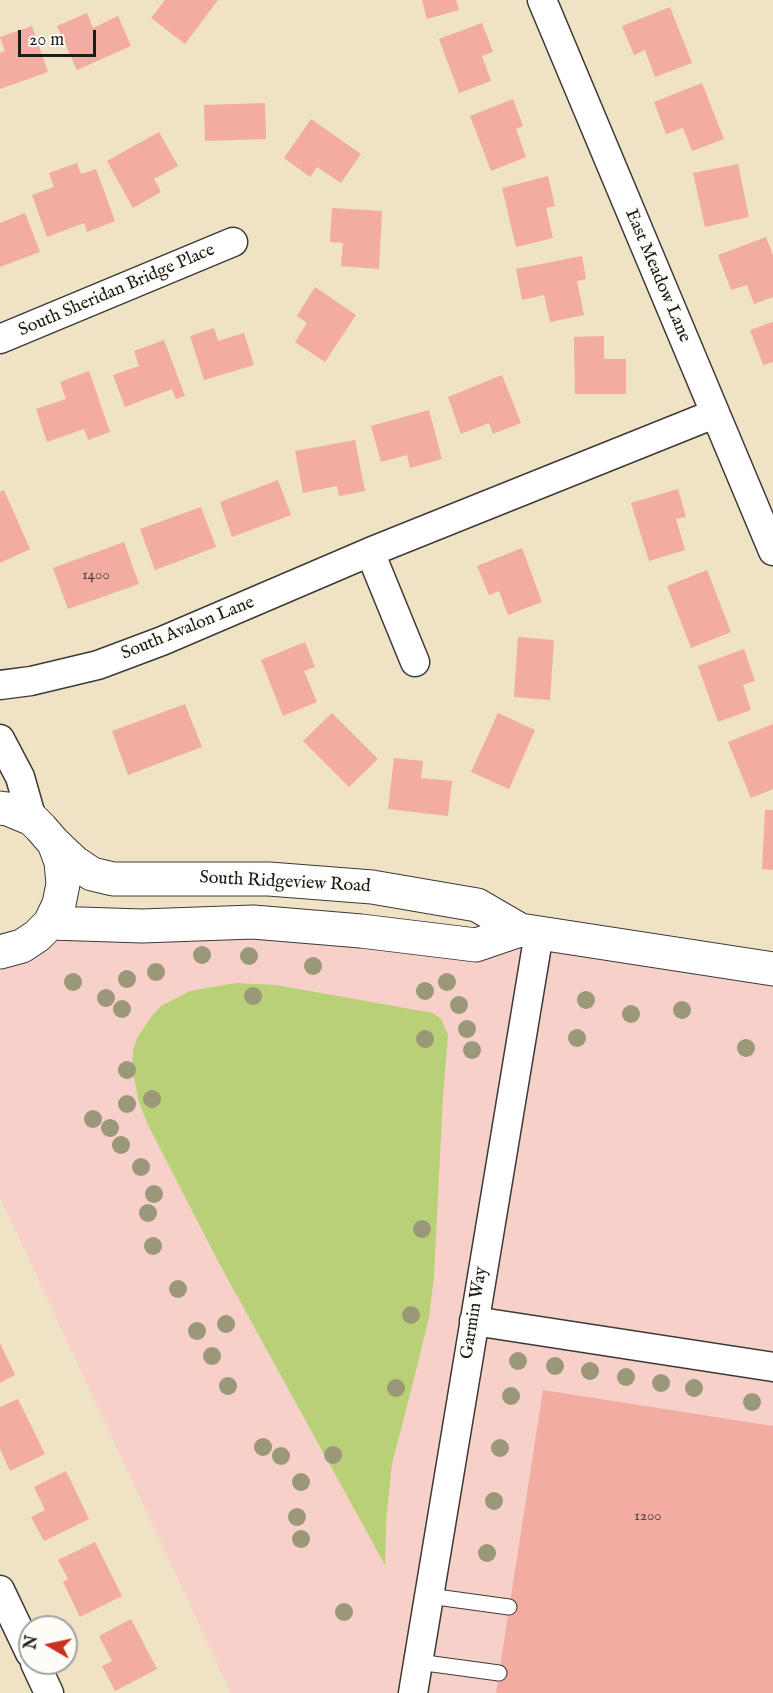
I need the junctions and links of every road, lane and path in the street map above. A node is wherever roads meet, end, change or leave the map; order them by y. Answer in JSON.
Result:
{"nodes":[{"id":1,"x":543,"y":0,"type":"edge"},
{"id":2,"x":233,"y":242,"type":"dead end"},
{"id":3,"x":0,"y":339,"type":"edge"},
{"id":4,"x":714,"y":414,"type":"junction"},
{"id":5,"x":773,"y":551,"type":"edge"},
{"id":6,"x":370,"y":552,"type":"junction"},
{"id":7,"x":415,"y":662,"type":"dead end"},
{"id":8,"x":0,"y":685,"type":"edge"},
{"id":9,"x":0,"y":739,"type":"edge"},
{"id":10,"x":0,"y":808,"type":"edge"},
{"id":11,"x":32,"y":819,"type":"junction"},
{"id":12,"x":54,"y":843,"type":"junction"},
{"id":13,"x":50,"y":923,"type":"junction"},
{"id":14,"x":530,"y":932,"type":"junction"},
{"id":15,"x":1,"y":953,"type":"edge"},
{"id":16,"x":773,"y":969,"type":"edge"},
{"id":17,"x":474,"y":1321,"type":"junction"},
{"id":18,"x":773,"y":1367,"type":"edge"},
{"id":19,"x":0,"y":1590,"type":"edge"},
{"id":20,"x":429,"y":1596,"type":"junction"},
{"id":21,"x":509,"y":1607,"type":"dead end"},
{"id":22,"x":18,"y":1628,"type":"edge"},
{"id":23,"x":418,"y":1662,"type":"junction"},
{"id":24,"x":499,"y":1673,"type":"dead end"},
{"id":25,"x":41,"y":1675,"type":"edge"},
{"id":26,"x":50,"y":1693,"type":"edge"},
{"id":27,"x":413,"y":1693,"type":"edge"}],
"edges":[{"from":1,"to":4,"type":"street","name":"East Meadow Lane"},
{"from":2,"to":3,"type":"street","name":"South Sheridan Bridge Place"},
{"from":4,"to":5,"type":"street","name":"East Meadow Lane"},
{"from":4,"to":6,"type":"street","name":"South Avalon Lane"},
{"from":6,"to":7,"type":"street"},
{"from":6,"to":8,"type":"street","name":"South Avalon Lane"},
{"from":9,"to":11,"type":"street"},
{"from":10,"to":11,"type":"main road"},
{"from":11,"to":12,"type":"main road","name":"South Ridgeview Road"},
{"from":12,"to":13,"type":"main road"},
{"from":12,"to":14,"type":"main road","name":"South Ridgeview Road"},
{"from":13,"to":14,"type":"main road","name":"South Ridgeview Road"},
{"from":13,"to":15,"type":"main road"},
{"from":14,"to":16,"type":"main road","name":"South Ridgeview Road"},
{"from":14,"to":17,"type":"street","name":"Garmin Way"},
{"from":17,"to":18,"type":"street"},
{"from":17,"to":20,"type":"street","name":"Garmin Way"},
{"from":19,"to":22,"type":"street"},
{"from":20,"to":21,"type":"lane"},
{"from":20,"to":23,"type":"street","name":"Garmin Way"},
{"from":23,"to":24,"type":"lane"},
{"from":23,"to":27,"type":"street","name":"Garmin Way"},
{"from":25,"to":26,"type":"street"}]}
